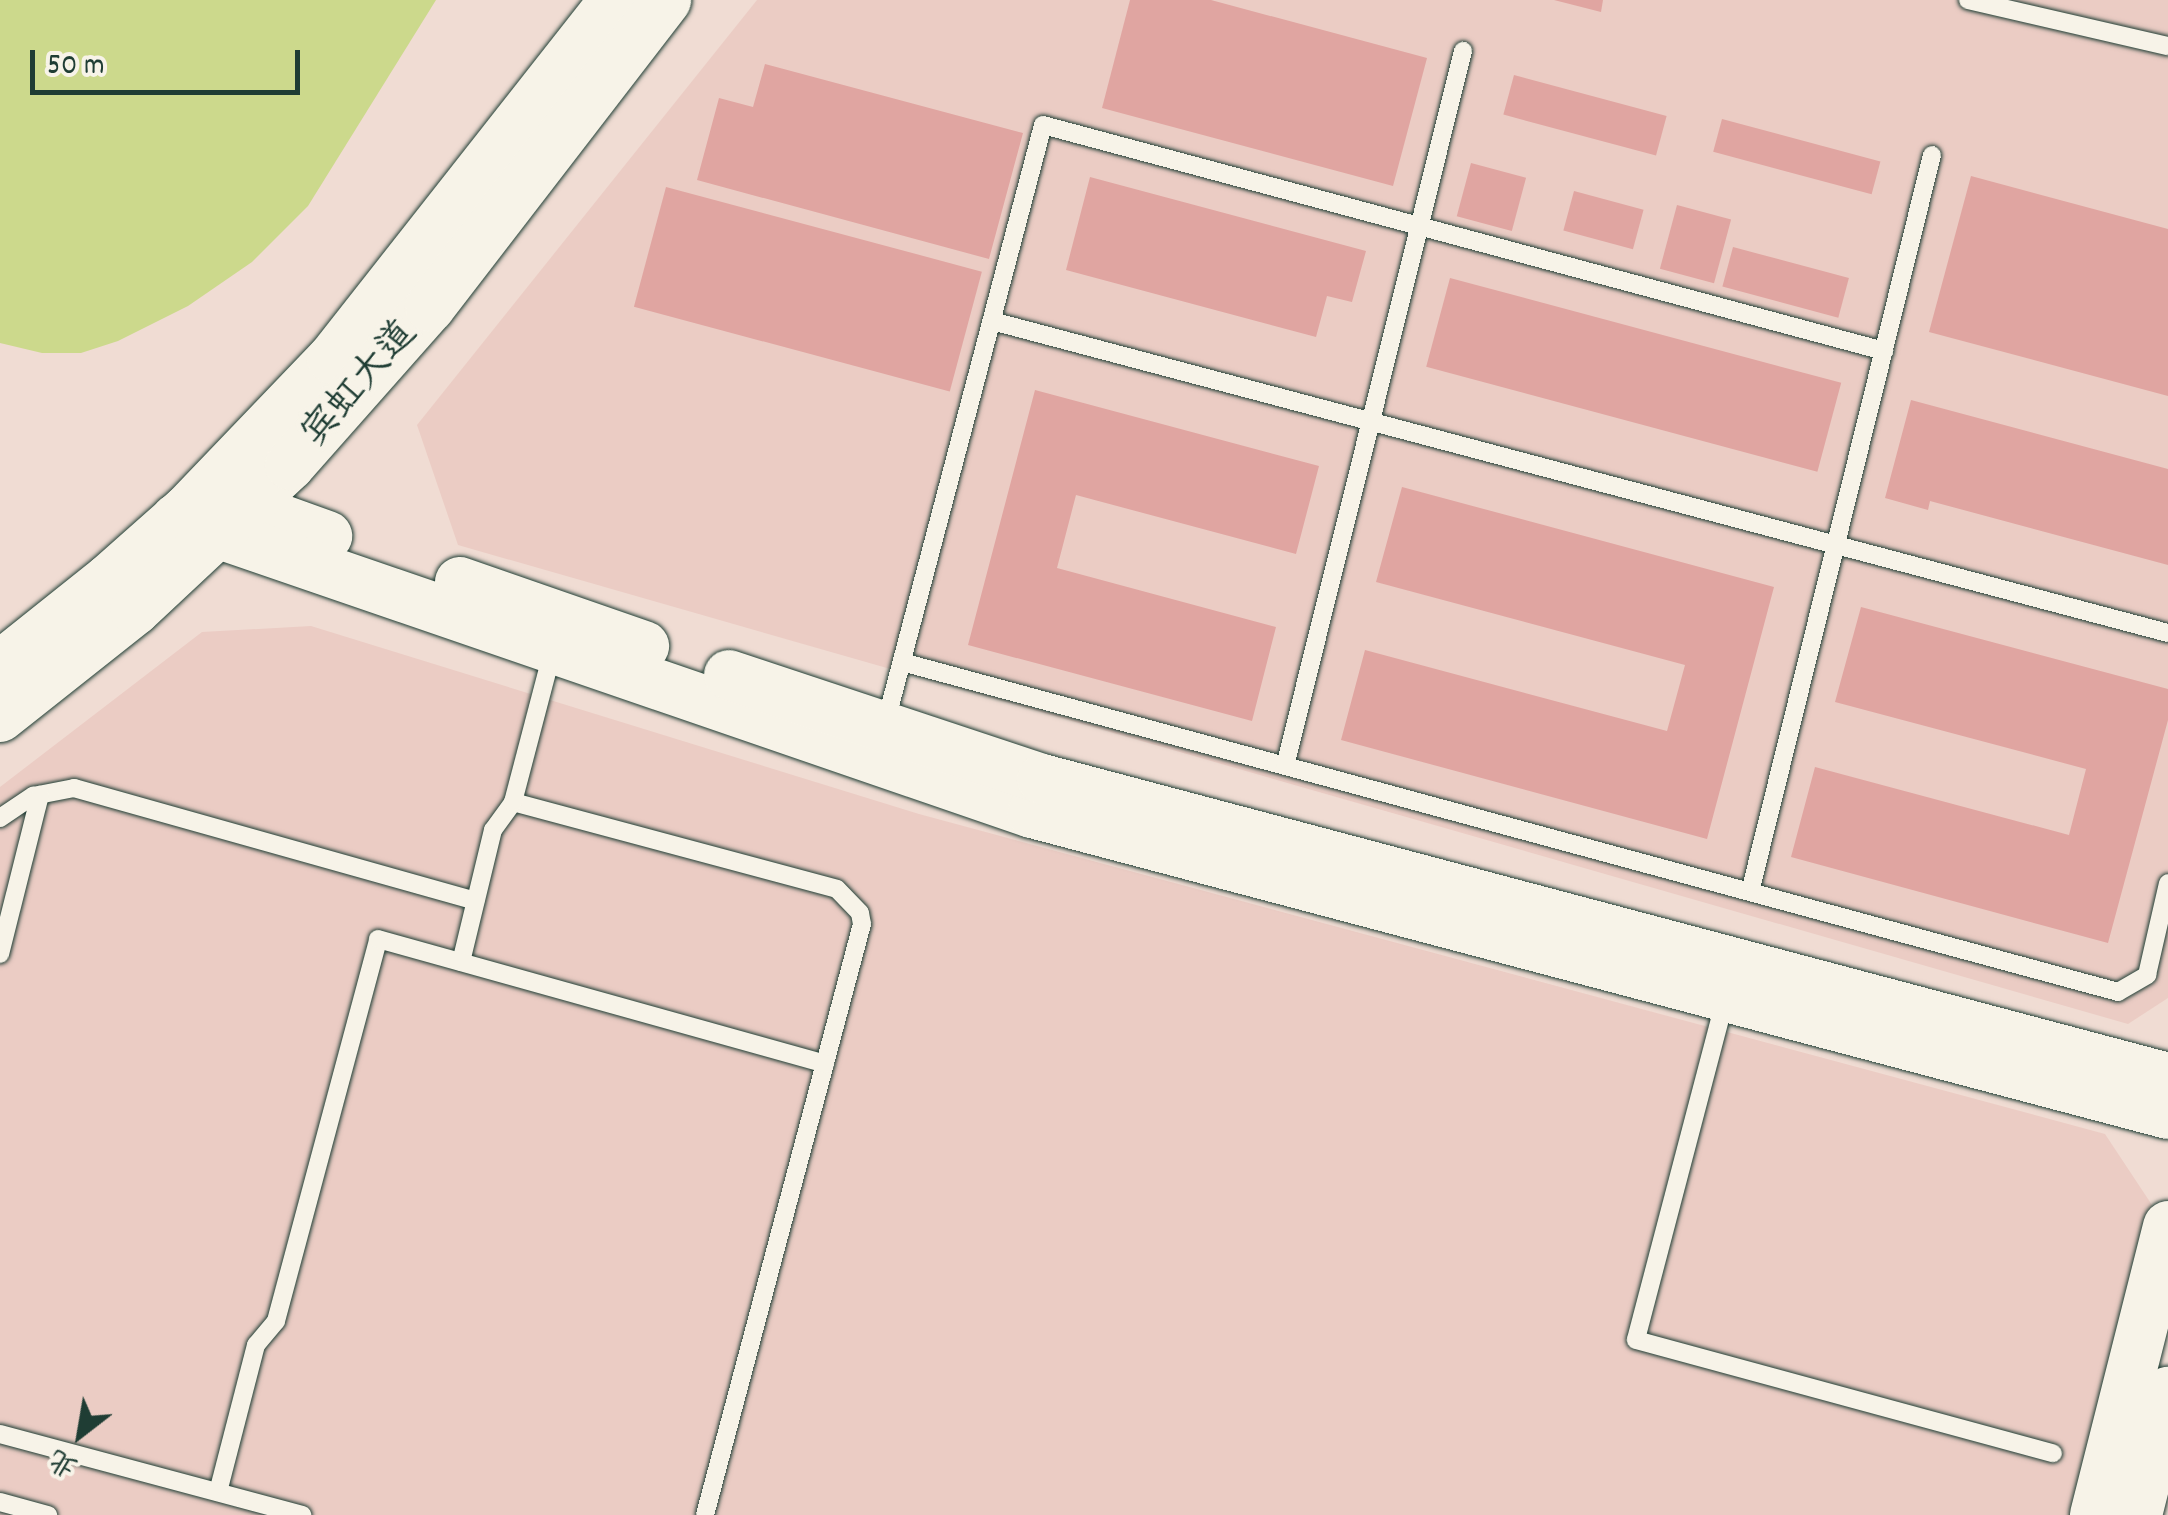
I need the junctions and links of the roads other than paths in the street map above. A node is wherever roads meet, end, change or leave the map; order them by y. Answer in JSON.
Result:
{"nodes":[{"id":1,"x":615,"y":0,"type":"edge"},
{"id":2,"x":666,"y":0,"type":"edge"},
{"id":3,"x":1968,"y":0,"type":"edge"},
{"id":4,"x":2168,"y":46,"type":"edge"},
{"id":5,"x":1463,"y":51,"type":"dead end"},
{"id":6,"x":1932,"y":155,"type":"dead end"},
{"id":7,"x":1419,"y":226,"type":"junction"},
{"id":8,"x":992,"y":321,"type":"junction"},
{"id":9,"x":1884,"y":351,"type":"junction"},
{"id":10,"x":1370,"y":421,"type":"junction"},
{"id":11,"x":212,"y":513,"type":"junction"},
{"id":12,"x":1836,"y":545,"type":"junction"},
{"id":13,"x":2168,"y":633,"type":"edge"},
{"id":14,"x":553,"y":652,"type":"junction"},
{"id":15,"x":902,"y":662,"type":"junction"},
{"id":16,"x":0,"y":666,"type":"edge"},
{"id":17,"x":0,"y":716,"type":"edge"},
{"id":18,"x":885,"y":727,"type":"junction"},
{"id":19,"x":1285,"y":766,"type":"junction"},
{"id":20,"x":40,"y":794,"type":"junction"},
{"id":21,"x":513,"y":802,"type":"junction"},
{"id":22,"x":0,"y":818,"type":"edge"},
{"id":23,"x":2168,"y":883,"type":"edge"},
{"id":24,"x":1750,"y":892,"type":"junction"},
{"id":25,"x":475,"y":901,"type":"junction"},
{"id":26,"x":0,"y":954,"type":"edge"},
{"id":27,"x":460,"y":962,"type":"junction"},
{"id":28,"x":1725,"y":997,"type":"junction"},
{"id":29,"x":825,"y":1064,"type":"junction"},
{"id":30,"x":2168,"y":1078,"type":"edge"},
{"id":31,"x":2168,"y":1114,"type":"edge"},
{"id":32,"x":2168,"y":1226,"type":"edge"},
{"id":33,"x":2168,"y":1392,"type":"edge"},
{"id":34,"x":0,"y":1434,"type":"edge"},
{"id":35,"x":2053,"y":1453,"type":"dead end"},
{"id":36,"x":218,"y":1492,"type":"junction"},
{"id":37,"x":0,"y":1502,"type":"edge"},
{"id":38,"x":48,"y":1515,"type":"edge"},
{"id":39,"x":302,"y":1515,"type":"edge"},
{"id":40,"x":705,"y":1515,"type":"edge"},
{"id":41,"x":2095,"y":1515,"type":"edge"},
{"id":42,"x":2137,"y":1515,"type":"edge"}],
"edges":[{"from":1,"to":11,"type":"street","name":"宾虹大道"},
{"from":2,"to":11,"type":"street","name":"宾虹大道"},
{"from":3,"to":4,"type":"lane"},
{"from":5,"to":7,"type":"lane"},
{"from":6,"to":9,"type":"lane"},
{"from":7,"to":8,"type":"lane"},
{"from":7,"to":9,"type":"lane"},
{"from":7,"to":10,"type":"lane"},
{"from":8,"to":10,"type":"lane"},
{"from":8,"to":15,"type":"lane"},
{"from":9,"to":12,"type":"lane"},
{"from":10,"to":12,"type":"lane"},
{"from":10,"to":19,"type":"lane"},
{"from":11,"to":14,"type":"street"},
{"from":11,"to":16,"type":"street","name":"宾虹大道"},
{"from":11,"to":17,"type":"street","name":"宾虹大道"},
{"from":11,"to":18,"type":"street"},
{"from":12,"to":13,"type":"lane"},
{"from":12,"to":24,"type":"lane"},
{"from":14,"to":21,"type":"lane"},
{"from":14,"to":28,"type":"street"},
{"from":15,"to":18,"type":"lane"},
{"from":15,"to":19,"type":"lane"},
{"from":18,"to":30,"type":"street"},
{"from":19,"to":24,"type":"lane"},
{"from":20,"to":22,"type":"lane"},
{"from":20,"to":25,"type":"lane"},
{"from":20,"to":26,"type":"lane"},
{"from":21,"to":25,"type":"lane"},
{"from":21,"to":29,"type":"lane"},
{"from":23,"to":24,"type":"lane"},
{"from":25,"to":27,"type":"lane"},
{"from":27,"to":29,"type":"lane"},
{"from":27,"to":36,"type":"lane"},
{"from":28,"to":31,"type":"street"},
{"from":28,"to":35,"type":"lane"},
{"from":29,"to":40,"type":"lane"},
{"from":32,"to":41,"type":"street"},
{"from":33,"to":42,"type":"street"},
{"from":34,"to":36,"type":"lane"},
{"from":36,"to":39,"type":"lane"},
{"from":37,"to":38,"type":"lane"}]}
